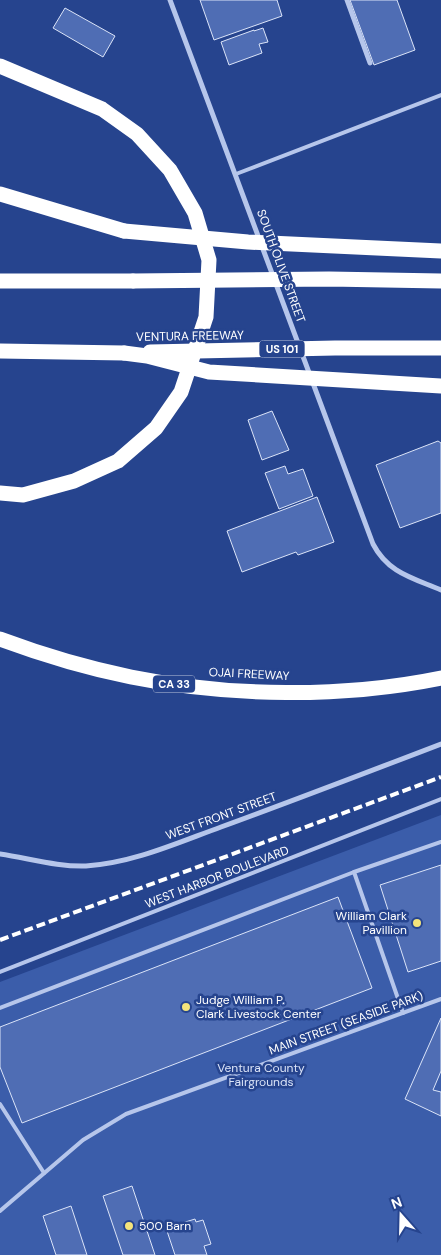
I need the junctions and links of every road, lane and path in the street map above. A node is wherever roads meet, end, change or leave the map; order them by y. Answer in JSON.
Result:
{"nodes":[{"id":1,"x":170,"y":0,"type":"edge"},
{"id":2,"x":347,"y":0,"type":"edge"},
{"id":3,"x":370,"y":63,"type":"dead end"},
{"id":4,"x":0,"y":66,"type":"edge"},
{"id":5,"x":441,"y":95,"type":"edge"},
{"id":6,"x":236,"y":174,"type":"junction"},
{"id":7,"x":0,"y":194,"type":"edge"},
{"id":8,"x":441,"y":251,"type":"edge"},
{"id":9,"x":441,"y":281,"type":"edge"},
{"id":10,"x":0,"y":282,"type":"edge"},
{"id":11,"x":441,"y":348,"type":"edge"},
{"id":12,"x":0,"y":351,"type":"edge"},
{"id":13,"x":124,"y":353,"type":"junction"},
{"id":14,"x":441,"y":386,"type":"edge"},
{"id":15,"x":0,"y":493,"type":"edge"},
{"id":16,"x":441,"y":590,"type":"edge"},
{"id":17,"x":0,"y":639,"type":"edge"},
{"id":18,"x":441,"y":678,"type":"edge"},
{"id":19,"x":441,"y":744,"type":"edge"},
{"id":20,"x":441,"y":799,"type":"edge"},
{"id":21,"x":441,"y":842,"type":"edge"},
{"id":22,"x":0,"y":854,"type":"edge"},
{"id":23,"x":354,"y":872,"type":"junction"},
{"id":24,"x":0,"y":972,"type":"edge"},
{"id":25,"x":441,"y":999,"type":"edge"},
{"id":26,"x":0,"y":1008,"type":"edge"},
{"id":27,"x":403,"y":1013,"type":"junction"},
{"id":28,"x":0,"y":1104,"type":"edge"},
{"id":29,"x":44,"y":1173,"type":"junction"},
{"id":30,"x":0,"y":1211,"type":"edge"}],
"edges":[{"from":1,"to":6,"type":"street","name":"SOUTH OLIVE STREET"},
{"from":2,"to":3,"type":"street"},
{"from":4,"to":15,"type":"highway"},
{"from":5,"to":6,"type":"lane"},
{"from":6,"to":16,"type":"street","name":"SOUTH OLIVE STREET"},
{"from":7,"to":8,"type":"highway","bridge":true},
{"from":9,"to":10,"type":"highway","bridge":true},
{"from":11,"to":13,"type":"highway","name":"VENTURA FREEWAY","number":"US 101","bridge":true},
{"from":12,"to":13,"type":"highway","name":"VENTURA FREEWAY","number":"US 101"},
{"from":13,"to":14,"type":"highway","bridge":true},
{"from":17,"to":18,"type":"highway","name":"OJAI FREEWAY","number":"CA 33"},
{"from":19,"to":22,"type":"street","name":"WEST FRONT STREET"},
{"from":20,"to":24,"type":"lane","name":"WEST HARBOR BOULEVARD"},
{"from":21,"to":23,"type":"lane"},
{"from":23,"to":26,"type":"lane"},
{"from":23,"to":27,"type":"lane"},
{"from":25,"to":27,"type":"lane","name":"MAIN STREET (SEASIDE PARK)"},
{"from":27,"to":29,"type":"lane","name":"MAIN STREET (SEASIDE PARK)"},
{"from":28,"to":29,"type":"lane"},
{"from":29,"to":30,"type":"lane","name":"MAIN STREET (SEASIDE PARK)"}]}
